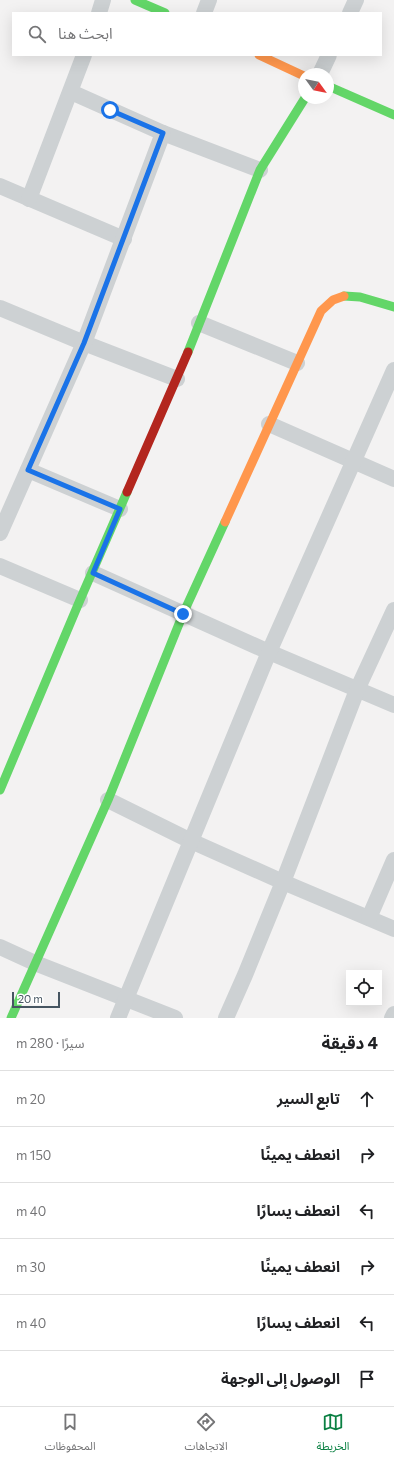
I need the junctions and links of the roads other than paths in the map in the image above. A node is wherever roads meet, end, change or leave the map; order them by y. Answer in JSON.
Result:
{"nodes":[{"id":1,"x":104,"y":0,"type":"edge"},
{"id":2,"x":135,"y":0,"type":"edge"},
{"id":3,"x":209,"y":0,"type":"edge"},
{"id":4,"x":356,"y":0,"type":"edge"},
{"id":5,"x":99,"y":12,"type":"edge"},
{"id":6,"x":163,"y":12,"type":"edge"},
{"id":7,"x":204,"y":12,"type":"edge"},
{"id":8,"x":350,"y":12,"type":"edge"},
{"id":9,"x":84,"y":56,"type":"edge"},
{"id":10,"x":261,"y":56,"type":"edge"},
{"id":11,"x":329,"y":56,"type":"edge"},
{"id":12,"x":323,"y":68,"type":"edge"},
{"id":13,"x":298,"y":73,"type":"edge"},
{"id":14,"x":334,"y":89,"type":"edge"},
{"id":15,"x":71,"y":92,"type":"junction"},
{"id":16,"x":302,"y":104,"type":"edge"},
{"id":17,"x":394,"y":115,"type":"edge"},
{"id":18,"x":163,"y":133,"type":"junction"},
{"id":19,"x":260,"y":170,"type":"junction"},
{"id":20,"x":0,"y":186,"type":"edge"},
{"id":21,"x":29,"y":198,"type":"junction"},
{"id":22,"x":124,"y":239,"type":"junction"},
{"id":23,"x":394,"y":307,"type":"edge"},
{"id":24,"x":0,"y":308,"type":"edge"},
{"id":25,"x":199,"y":323,"type":"junction"},
{"id":26,"x":84,"y":343,"type":"junction"},
{"id":27,"x":297,"y":363,"type":"junction"},
{"id":28,"x":394,"y":370,"type":"edge"},
{"id":29,"x":177,"y":379,"type":"junction"},
{"id":30,"x":269,"y":424,"type":"junction"},
{"id":31,"x":354,"y":461,"type":"junction"},
{"id":32,"x":28,"y":470,"type":"junction"},
{"id":33,"x":394,"y":479,"type":"edge"},
{"id":34,"x":120,"y":509,"type":"junction"},
{"id":35,"x":0,"y":534,"type":"edge"},
{"id":36,"x":0,"y":566,"type":"edge"},
{"id":37,"x":93,"y":573,"type":"junction"},
{"id":38,"x":80,"y":600,"type":"junction"},
{"id":39,"x":394,"y":610,"type":"edge"},
{"id":40,"x":183,"y":614,"type":"junction"},
{"id":41,"x":269,"y":652,"type":"junction"},
{"id":42,"x":357,"y":690,"type":"junction"},
{"id":43,"x":394,"y":705,"type":"edge"},
{"id":44,"x":0,"y":790,"type":"edge"},
{"id":45,"x":108,"y":800,"type":"junction"},
{"id":46,"x":191,"y":841,"type":"junction"},
{"id":47,"x":394,"y":860,"type":"edge"},
{"id":48,"x":283,"y":882,"type":"junction"},
{"id":49,"x":369,"y":918,"type":"junction"},
{"id":50,"x":394,"y":929,"type":"edge"},
{"id":51,"x":0,"y":947,"type":"edge"},
{"id":52,"x":35,"y":963,"type":"junction"},
{"id":53,"x":127,"y":998,"type":"junction"},
{"id":54,"x":394,"y":1014,"type":"edge"},
{"id":55,"x":11,"y":1018,"type":"edge"},
{"id":56,"x":118,"y":1018,"type":"edge"},
{"id":57,"x":175,"y":1018,"type":"edge"},
{"id":58,"x":226,"y":1018,"type":"edge"},
{"id":59,"x":392,"y":1018,"type":"edge"}],
"edges":[{"from":1,"to":5,"type":"street"},
{"from":2,"to":6,"type":"street"},
{"from":3,"to":7,"type":"street"},
{"from":4,"to":8,"type":"street"},
{"from":9,"to":15,"type":"street"},
{"from":10,"to":13,"type":"street"},
{"from":11,"to":12,"type":"street"},
{"from":14,"to":17,"type":"street"},
{"from":15,"to":18,"type":"street"},
{"from":15,"to":21,"type":"street"},
{"from":16,"to":19,"type":"street"},
{"from":18,"to":19,"type":"street"},
{"from":18,"to":22,"type":"street"},
{"from":19,"to":25,"type":"street"},
{"from":20,"to":21,"type":"street"},
{"from":21,"to":22,"type":"street"},
{"from":22,"to":26,"type":"street"},
{"from":23,"to":27,"type":"street"},
{"from":24,"to":26,"type":"street"},
{"from":25,"to":27,"type":"street"},
{"from":25,"to":29,"type":"street"},
{"from":26,"to":29,"type":"street"},
{"from":26,"to":32,"type":"street"},
{"from":27,"to":30,"type":"street"},
{"from":28,"to":31,"type":"street"},
{"from":29,"to":34,"type":"street"},
{"from":30,"to":31,"type":"street"},
{"from":30,"to":40,"type":"street"},
{"from":31,"to":33,"type":"street"},
{"from":31,"to":41,"type":"street"},
{"from":32,"to":34,"type":"street"},
{"from":32,"to":35,"type":"street"},
{"from":34,"to":37,"type":"street"},
{"from":36,"to":38,"type":"street"},
{"from":37,"to":38,"type":"street"},
{"from":37,"to":40,"type":"street"},
{"from":38,"to":44,"type":"street"},
{"from":39,"to":42,"type":"street"},
{"from":40,"to":41,"type":"street"},
{"from":40,"to":45,"type":"street"},
{"from":41,"to":42,"type":"street"},
{"from":41,"to":46,"type":"street"},
{"from":42,"to":43,"type":"street"},
{"from":42,"to":48,"type":"street"},
{"from":45,"to":46,"type":"street"},
{"from":45,"to":52,"type":"street"},
{"from":46,"to":48,"type":"street"},
{"from":46,"to":53,"type":"street"},
{"from":47,"to":49,"type":"street"},
{"from":48,"to":49,"type":"street"},
{"from":48,"to":58,"type":"street"},
{"from":49,"to":50,"type":"street"},
{"from":51,"to":52,"type":"street"},
{"from":52,"to":53,"type":"street"},
{"from":52,"to":55,"type":"street"},
{"from":53,"to":56,"type":"street"},
{"from":53,"to":57,"type":"street"},
{"from":54,"to":59,"type":"street"}]}
